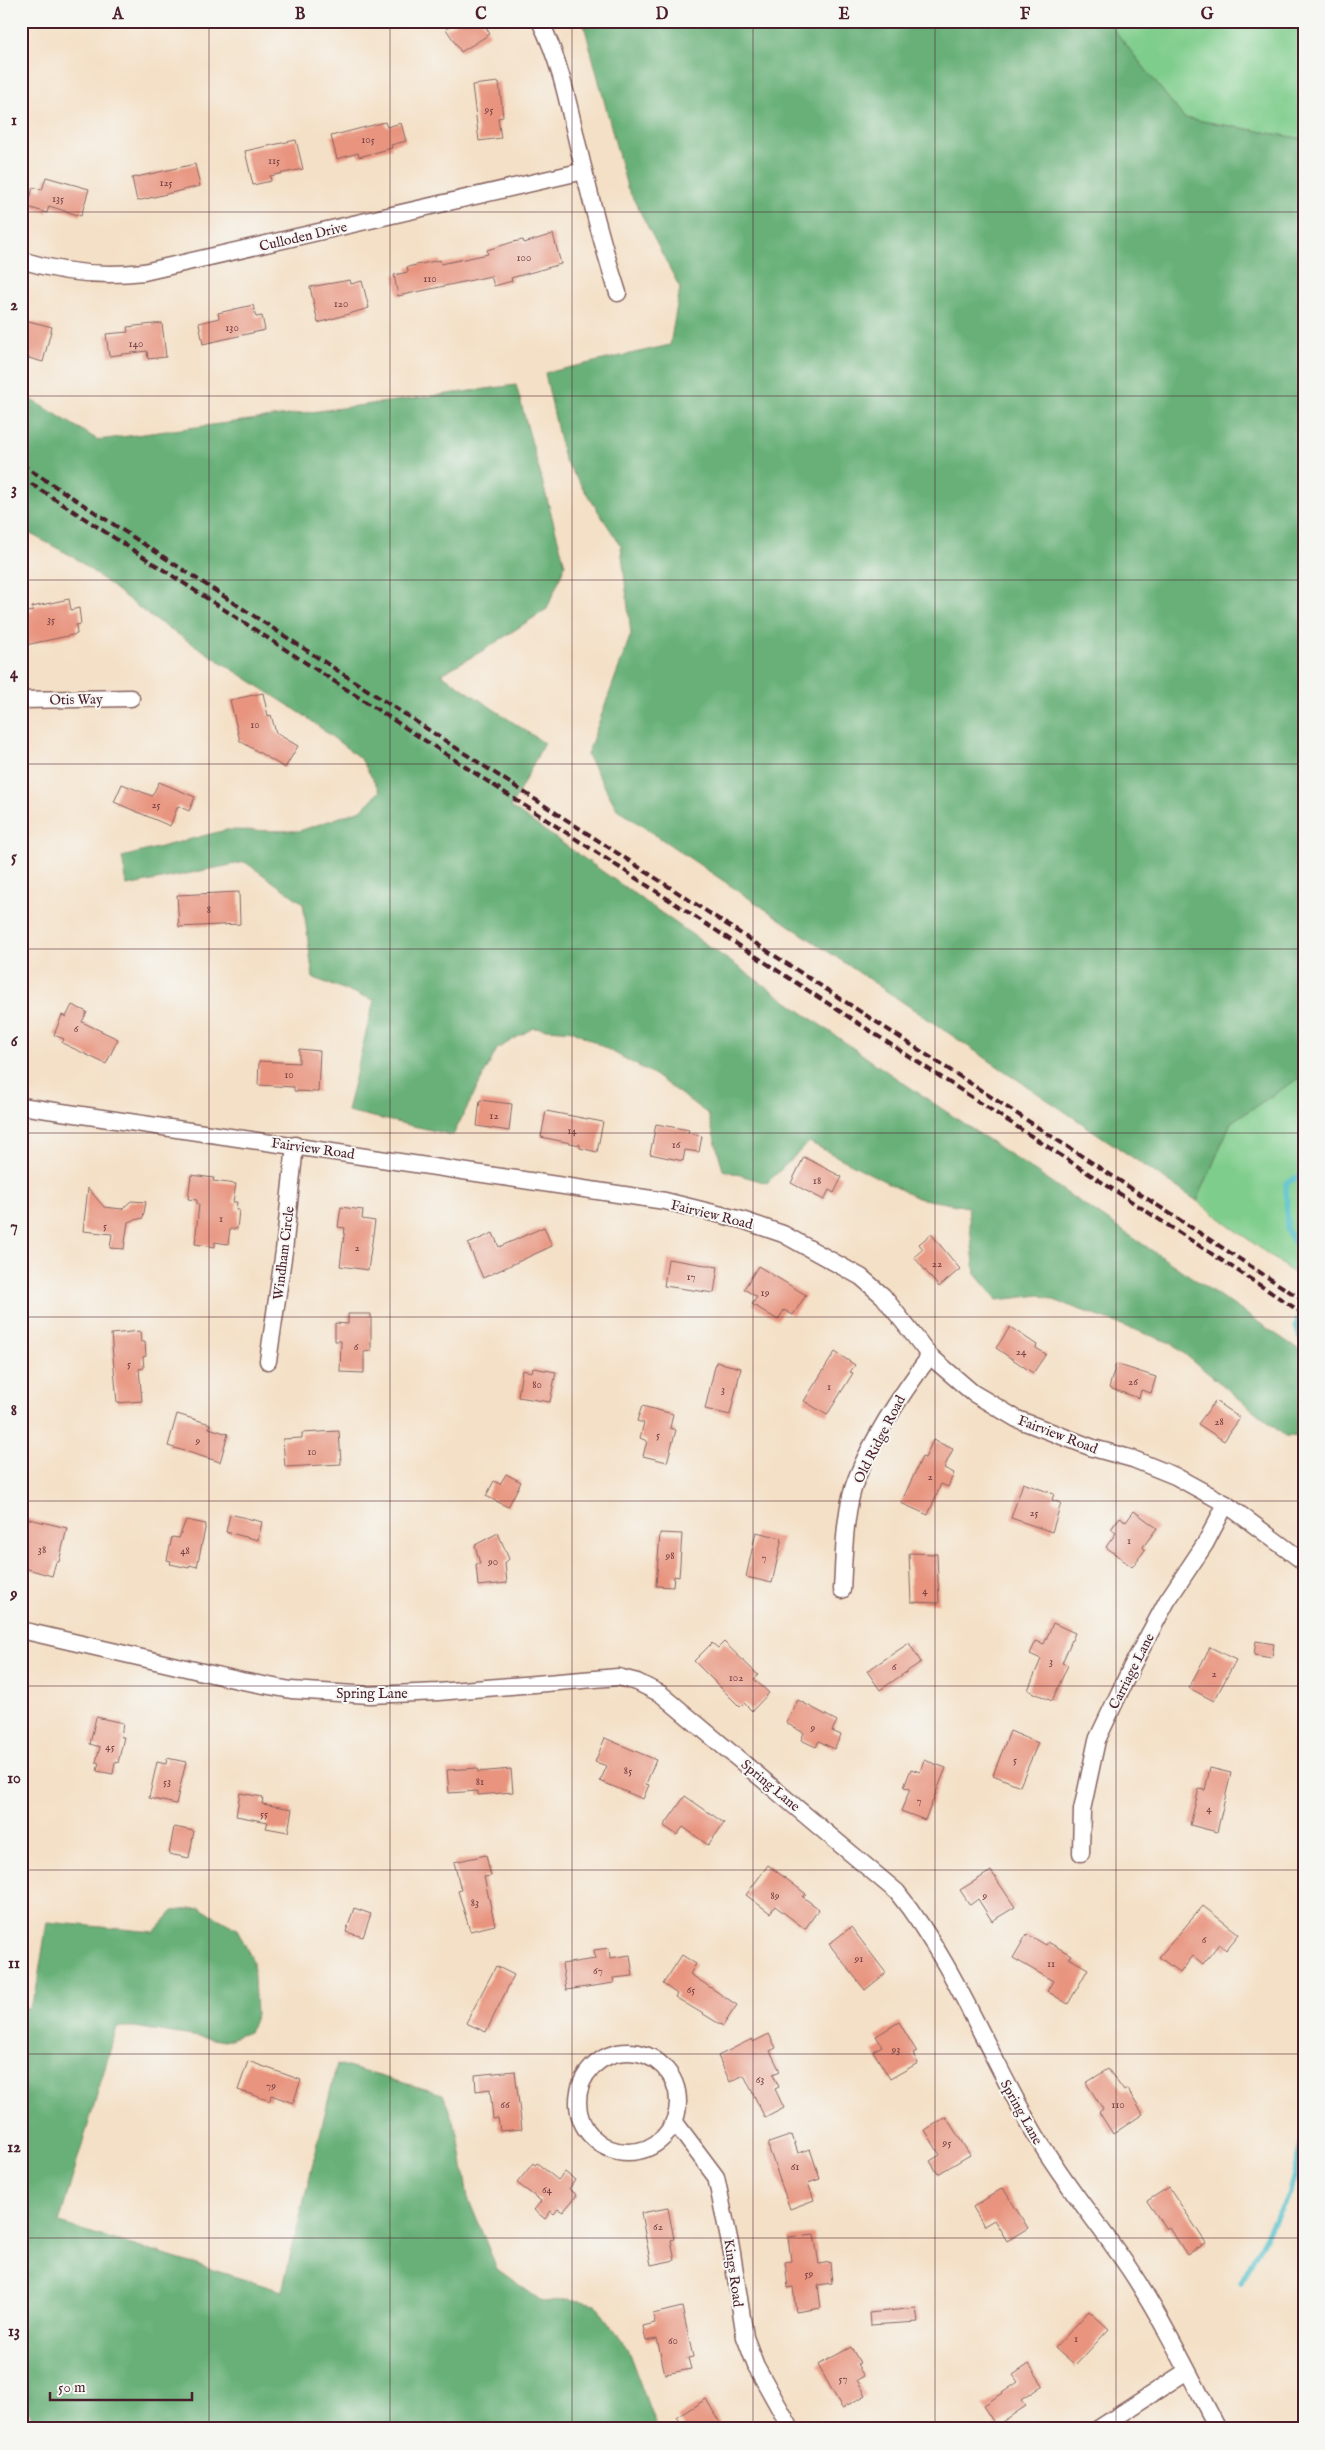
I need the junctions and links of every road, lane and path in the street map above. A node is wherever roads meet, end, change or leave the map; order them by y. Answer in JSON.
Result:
{"nodes":[{"id":1,"x":540,"y":21,"type":"edge"},
{"id":2,"x":584,"y":171,"type":"junction"},
{"id":3,"x":21,"y":260,"type":"edge"},
{"id":4,"x":618,"y":293,"type":"dead end"},
{"id":5,"x":132,"y":698,"type":"dead end"},
{"id":6,"x":21,"y":700,"type":"edge"},
{"id":7,"x":21,"y":1106,"type":"edge"},
{"id":8,"x":295,"y":1145,"type":"junction"},
{"id":9,"x":930,"y":1356,"type":"junction"},
{"id":10,"x":268,"y":1361,"type":"dead end"},
{"id":11,"x":1226,"y":1504,"type":"junction"},
{"id":12,"x":1304,"y":1562,"type":"edge"},
{"id":13,"x":842,"y":1590,"type":"dead end"},
{"id":14,"x":21,"y":1630,"type":"edge"},
{"id":15,"x":1081,"y":1854,"type":"dead end"},
{"id":16,"x":674,"y":2121,"type":"junction"},
{"id":17,"x":1188,"y":2371,"type":"junction"},
{"id":18,"x":791,"y":2429,"type":"edge"},
{"id":19,"x":1098,"y":2429,"type":"edge"},
{"id":20,"x":1218,"y":2429,"type":"edge"}],
"edges":[{"from":1,"to":2,"type":"street"},
{"from":2,"to":3,"type":"street","name":"Culloden Drive"},
{"from":2,"to":4,"type":"street"},
{"from":5,"to":6,"type":"street","name":"Otis Way"},
{"from":7,"to":8,"type":"street","name":"Fairview Road"},
{"from":8,"to":9,"type":"street","name":"Fairview Road"},
{"from":8,"to":10,"type":"street","name":"Windham Circle"},
{"from":9,"to":11,"type":"street","name":"Fairview Road"},
{"from":9,"to":13,"type":"street","name":"Old Ridge Road"},
{"from":11,"to":12,"type":"street","name":"Fairview Road"},
{"from":11,"to":15,"type":"street","name":"Carriage Lane"},
{"from":14,"to":17,"type":"street","name":"Spring Lane"},
{"from":16,"to":16,"type":"street"},
{"from":16,"to":18,"type":"street","name":"Kings Road"},
{"from":17,"to":19,"type":"street"},
{"from":17,"to":20,"type":"street","name":"Spring Lane"}]}
